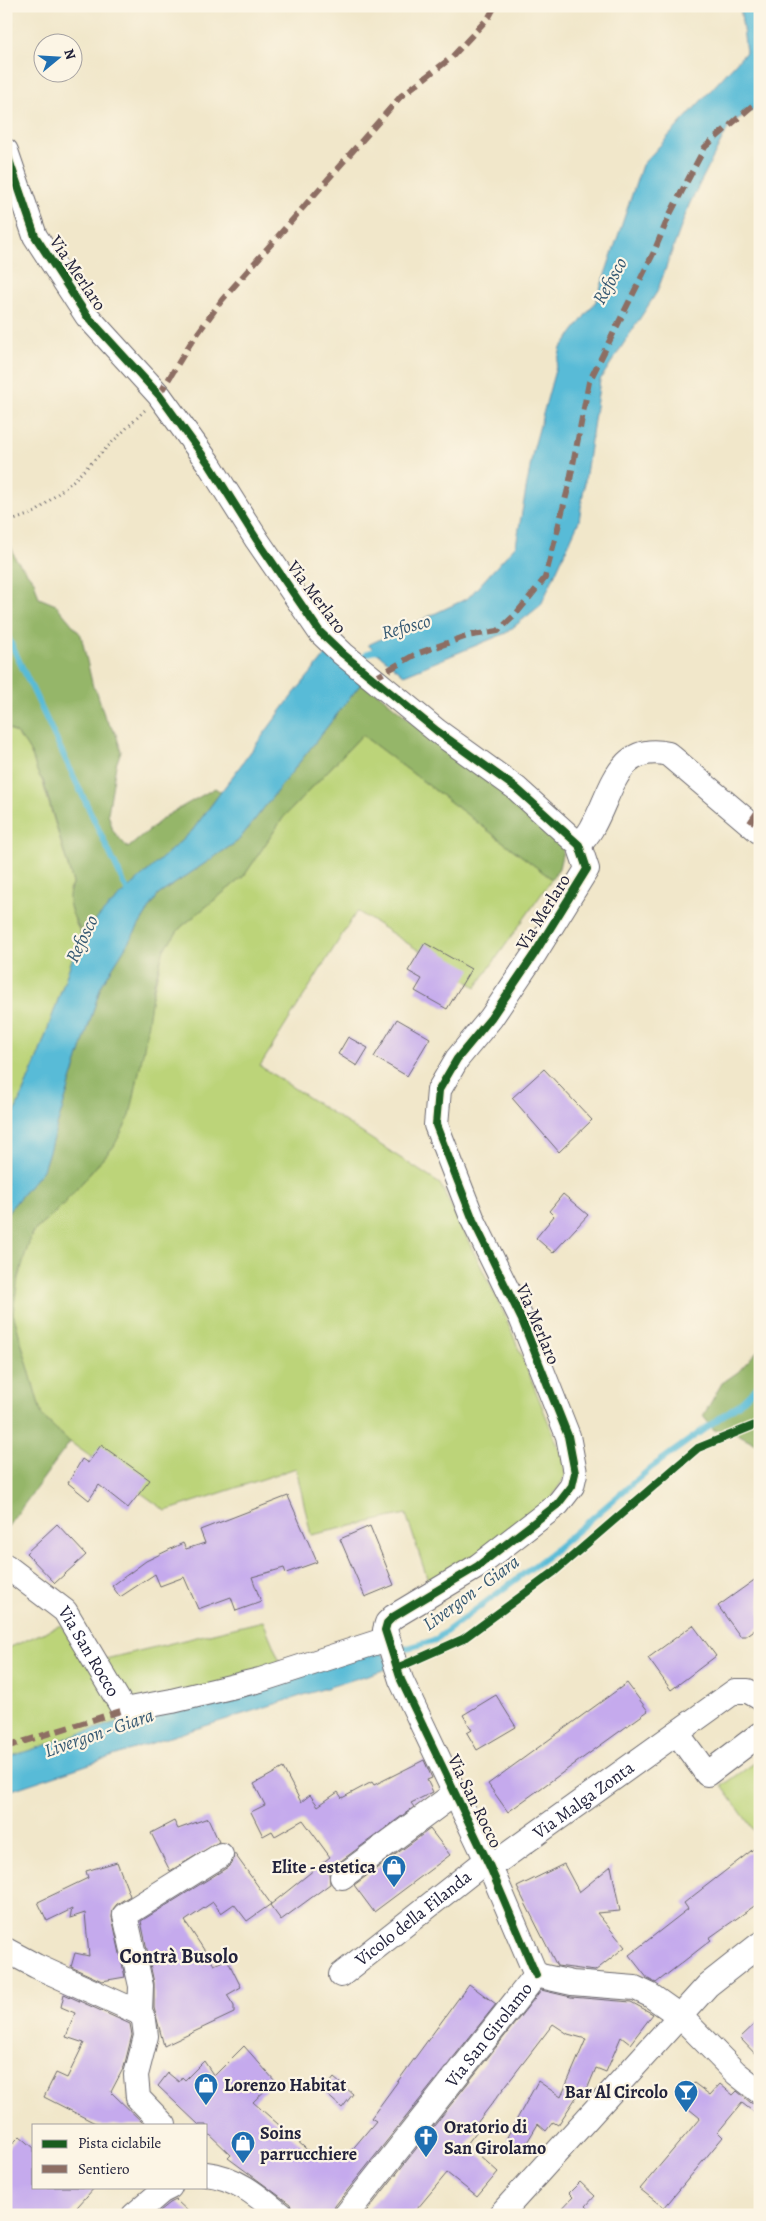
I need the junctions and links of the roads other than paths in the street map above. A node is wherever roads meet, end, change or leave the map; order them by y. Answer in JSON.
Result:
{"nodes":[{"id":1,"x":6,"y":151,"type":"edge"},
{"id":2,"x":760,"y":832,"type":"edge"},
{"id":3,"x":579,"y":845,"type":"junction"},
{"id":4,"x":6,"y":1566,"type":"edge"},
{"id":5,"x":387,"y":1639,"type":"junction"},
{"id":6,"x":760,"y":1698,"type":"edge"},
{"id":7,"x":677,"y":1733,"type":"junction"},
{"id":8,"x":760,"y":1734,"type":"edge"},
{"id":9,"x":454,"y":1794,"type":"junction"},
{"id":10,"x":221,"y":1855,"type":"dead end"},
{"id":11,"x":488,"y":1864,"type":"junction"},
{"id":12,"x":342,"y":1877,"type":"dead end"},
{"id":13,"x":760,"y":1944,"type":"edge"},
{"id":14,"x":6,"y":1950,"type":"edge"},
{"id":15,"x":341,"y":1975,"type":"dead end"},
{"id":16,"x":536,"y":1975,"type":"junction"},
{"id":17,"x":140,"y":2012,"type":"junction"},
{"id":18,"x":681,"y":2017,"type":"junction"},
{"id":19,"x":760,"y":2092,"type":"edge"},
{"id":20,"x":163,"y":2124,"type":"edge"},
{"id":21,"x":208,"y":2174,"type":"edge"},
{"id":22,"x":166,"y":2189,"type":"edge"},
{"id":23,"x":134,"y":2215,"type":"edge"},
{"id":24,"x":281,"y":2215,"type":"edge"},
{"id":25,"x":346,"y":2215,"type":"edge"},
{"id":26,"x":500,"y":2215,"type":"edge"}],
"edges":[{"from":1,"to":3,"type":"street","name":"Via Merlaro"},
{"from":2,"to":3,"type":"street"},
{"from":3,"to":5,"type":"street","name":"Via Merlaro"},
{"from":4,"to":5,"type":"street","name":"Via San Rocco"},
{"from":5,"to":9,"type":"street","name":"Via San Rocco"},
{"from":6,"to":7,"type":"street","name":"Via Malga Zonta"},
{"from":7,"to":8,"type":"street"},
{"from":7,"to":11,"type":"street","name":"Via Malga Zonta"},
{"from":9,"to":11,"type":"street","name":"Via San Rocco"},
{"from":9,"to":12,"type":"street","name":"Via San Rocco"},
{"from":10,"to":17,"type":"street"},
{"from":11,"to":15,"type":"street","name":"Vicolo della Filanda"},
{"from":11,"to":16,"type":"street","name":"Via San Rocco"},
{"from":13,"to":18,"type":"street"},
{"from":14,"to":17,"type":"street"},
{"from":16,"to":18,"type":"street","name":"Via San Girolamo"},
{"from":16,"to":25,"type":"street","name":"Via San Girolamo"},
{"from":17,"to":20,"type":"street"},
{"from":18,"to":19,"type":"street","name":"Via San Girolamo"},
{"from":18,"to":26,"type":"street"},
{"from":21,"to":24,"type":"street"},
{"from":22,"to":23,"type":"street"}]}
